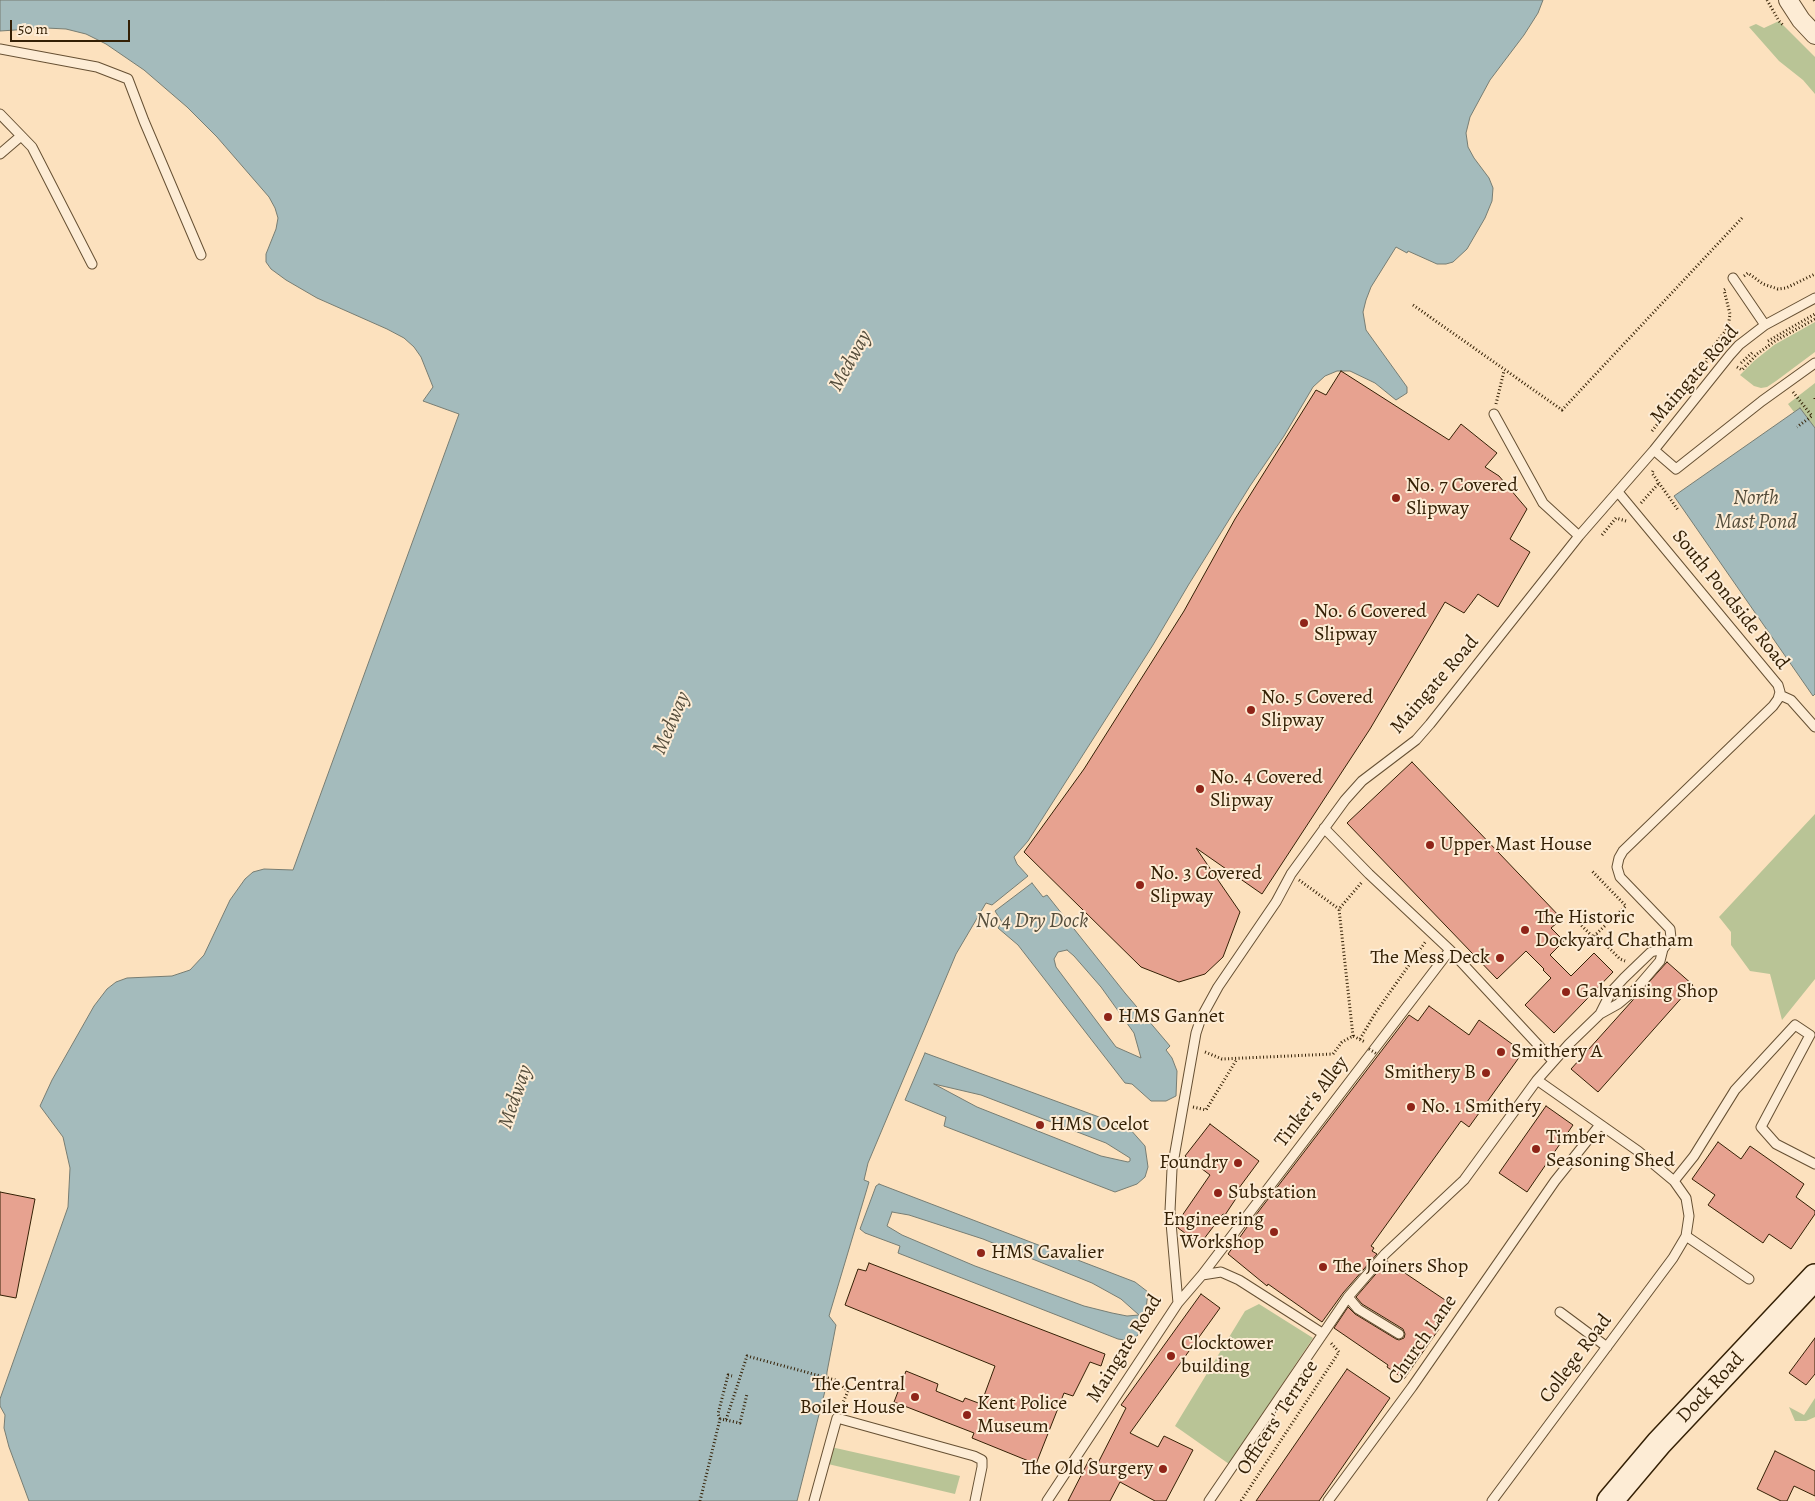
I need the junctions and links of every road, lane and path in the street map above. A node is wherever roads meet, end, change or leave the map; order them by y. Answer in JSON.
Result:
{"nodes":[{"id":1,"x":1788,"y":0,"type":"edge"},
{"id":2,"x":1815,"y":36,"type":"edge"},
{"id":3,"x":0,"y":49,"type":"edge"},
{"id":4,"x":0,"y":114,"type":"edge"},
{"id":5,"x":21,"y":136,"type":"junction"},
{"id":6,"x":0,"y":154,"type":"edge"},
{"id":7,"x":1742,"y":218,"type":"dead end"},
{"id":8,"x":201,"y":255,"type":"dead end"},
{"id":9,"x":92,"y":264,"type":"dead end"},
{"id":10,"x":1815,"y":274,"type":"edge"},
{"id":11,"x":1734,"y":279,"type":"junction"},
{"id":12,"x":1815,"y":298,"type":"edge"},
{"id":13,"x":1413,"y":305,"type":"dead end"},
{"id":14,"x":1815,"y":314,"type":"edge"},
{"id":15,"x":1815,"y":319,"type":"edge"},
{"id":16,"x":1765,"y":325,"type":"junction"},
{"id":17,"x":1815,"y":363,"type":"edge"},
{"id":18,"x":1737,"y":367,"type":"junction"},
{"id":19,"x":1504,"y":371,"type":"junction"},
{"id":20,"x":1731,"y":375,"type":"dead end"},
{"id":21,"x":1787,"y":383,"type":"junction"},
{"id":22,"x":1815,"y":408,"type":"edge"},
{"id":23,"x":1809,"y":412,"type":"junction"},
{"id":24,"x":1494,"y":414,"type":"joint"},
{"id":25,"x":1797,"y":427,"type":"dead end"},
{"id":26,"x":1647,"y":436,"type":"dead end"},
{"id":27,"x":1654,"y":450,"type":"junction"},
{"id":28,"x":1664,"y":458,"type":"junction"},
{"id":29,"x":1659,"y":483,"type":"junction"},
{"id":30,"x":1618,"y":492,"type":"junction"},
{"id":31,"x":1642,"y":502,"type":"dead end"},
{"id":32,"x":1678,"y":510,"type":"dead end"},
{"id":33,"x":1633,"y":525,"type":"dead end"},
{"id":34,"x":1602,"y":535,"type":"dead end"},
{"id":35,"x":1580,"y":536,"type":"junction"},
{"id":36,"x":1780,"y":695,"type":"junction"},
{"id":37,"x":1815,"y":727,"type":"edge"},
{"id":38,"x":1324,"y":828,"type":"junction"},
{"id":39,"x":1592,"y":871,"type":"dead end"},
{"id":40,"x":1291,"y":874,"type":"junction"},
{"id":41,"x":1369,"y":874,"type":"junction"},
{"id":42,"x":1339,"y":909,"type":"junction"},
{"id":43,"x":1579,"y":923,"type":"dead end"},
{"id":44,"x":1432,"y":933,"type":"junction"},
{"id":45,"x":1596,"y":935,"type":"junction"},
{"id":46,"x":1663,"y":949,"type":"junction"},
{"id":47,"x":1450,"y":950,"type":"junction"},
{"id":48,"x":1635,"y":967,"type":"junction"},
{"id":49,"x":1600,"y":1014,"type":"junction"},
{"id":50,"x":1353,"y":1036,"type":"junction"},
{"id":51,"x":1360,"y":1039,"type":"junction"},
{"id":52,"x":1365,"y":1042,"type":"dead end"},
{"id":53,"x":1192,"y":1048,"type":"junction"},
{"id":54,"x":1369,"y":1049,"type":"dead end"},
{"id":55,"x":1377,"y":1054,"type":"dead end"},
{"id":56,"x":1238,"y":1058,"type":"junction"},
{"id":57,"x":1553,"y":1061,"type":"junction"},
{"id":58,"x":1537,"y":1080,"type":"junction"},
{"id":59,"x":1183,"y":1105,"type":"junction"},
{"id":60,"x":1600,"y":1126,"type":"junction"},
{"id":61,"x":1815,"y":1164,"type":"edge"},
{"id":62,"x":1674,"y":1181,"type":"junction"},
{"id":63,"x":1686,"y":1236,"type":"junction"},
{"id":64,"x":1202,"y":1275,"type":"junction"},
{"id":65,"x":1815,"y":1277,"type":"edge"},
{"id":66,"x":1749,"y":1280,"type":"dead end"},
{"id":67,"x":1348,"y":1297,"type":"junction"},
{"id":68,"x":1178,"y":1303,"type":"junction"},
{"id":69,"x":1560,"y":1312,"type":"dead end"},
{"id":70,"x":1322,"y":1333,"type":"junction"},
{"id":71,"x":1399,"y":1334,"type":"dead end"},
{"id":72,"x":1607,"y":1347,"type":"junction"},
{"id":73,"x":1339,"y":1352,"type":"dead end"},
{"id":74,"x":732,"y":1376,"type":"dead end"},
{"id":75,"x":835,"y":1380,"type":"dead end"},
{"id":76,"x":747,"y":1394,"type":"dead end"},
{"id":77,"x":720,"y":1419,"type":"junction"},
{"id":78,"x":726,"y":1420,"type":"junction"},
{"id":79,"x":700,"y":1501,"type":"edge"},
{"id":80,"x":814,"y":1501,"type":"edge"},
{"id":81,"x":976,"y":1501,"type":"edge"},
{"id":82,"x":1047,"y":1501,"type":"edge"},
{"id":83,"x":1209,"y":1501,"type":"edge"},
{"id":84,"x":1241,"y":1501,"type":"edge"},
{"id":85,"x":1328,"y":1501,"type":"edge"},
{"id":86,"x":1492,"y":1501,"type":"edge"},
{"id":87,"x":1610,"y":1501,"type":"edge"}],
"edges":[{"from":1,"to":2,"type":"street"},
{"from":3,"to":8,"type":"lane"},
{"from":4,"to":5,"type":"lane"},
{"from":5,"to":6,"type":"lane"},
{"from":5,"to":9,"type":"lane"},
{"from":7,"to":19,"type":"path"},
{"from":10,"to":11,"type":"path"},
{"from":11,"to":16,"type":"lane"},
{"from":11,"to":26,"type":"path"},
{"from":12,"to":16,"type":"lane","name":"Maingate Road"},
{"from":13,"to":19,"type":"path"},
{"from":14,"to":18,"type":"path"},
{"from":15,"to":18,"type":"path"},
{"from":16,"to":27,"type":"lane","name":"Maingate Road"},
{"from":17,"to":21,"type":"lane"},
{"from":18,"to":20,"type":"path"},
{"from":19,"to":24,"type":"path"},
{"from":21,"to":23,"type":"path"},
{"from":21,"to":28,"type":"lane"},
{"from":22,"to":23,"type":"path"},
{"from":23,"to":25,"type":"path"},
{"from":24,"to":35,"type":"lane"},
{"from":27,"to":28,"type":"lane"},
{"from":27,"to":30,"type":"lane","name":"Maingate Road"},
{"from":28,"to":29,"type":"path"},
{"from":29,"to":31,"type":"path"},
{"from":29,"to":32,"type":"path"},
{"from":30,"to":35,"type":"lane","name":"Maingate Road"},
{"from":30,"to":36,"type":"lane","name":"South Pondside Road"},
{"from":33,"to":34,"type":"path"},
{"from":35,"to":38,"type":"lane","name":"Maingate Road"},
{"from":36,"to":37,"type":"lane","name":"South Pondside Road"},
{"from":36,"to":46,"type":"lane"},
{"from":38,"to":40,"type":"lane","name":"Maingate Road"},
{"from":38,"to":41,"type":"lane"},
{"from":39,"to":45,"type":"path"},
{"from":40,"to":42,"type":"path"},
{"from":40,"to":53,"type":"lane","name":"Maingate Road"},
{"from":41,"to":42,"type":"path"},
{"from":41,"to":44,"type":"lane"},
{"from":42,"to":50,"type":"path"},
{"from":43,"to":45,"type":"path"},
{"from":44,"to":47,"type":"lane"},
{"from":44,"to":51,"type":"path"},
{"from":45,"to":48,"type":"path"},
{"from":46,"to":48,"type":"lane"},
{"from":46,"to":49,"type":"lane"},
{"from":47,"to":57,"type":"lane"},
{"from":47,"to":64,"type":"lane","name":"Tinker's Alley"},
{"from":48,"to":49,"type":"lane"},
{"from":49,"to":57,"type":"lane"},
{"from":50,"to":51,"type":"path"},
{"from":50,"to":56,"type":"path"},
{"from":51,"to":52,"type":"path"},
{"from":53,"to":56,"type":"path"},
{"from":53,"to":59,"type":"lane","name":"Maingate Road"},
{"from":54,"to":55,"type":"path","bridge":true},
{"from":56,"to":59,"type":"path"},
{"from":57,"to":58,"type":"lane"},
{"from":58,"to":60,"type":"lane"},
{"from":58,"to":67,"type":"lane"},
{"from":59,"to":68,"type":"lane","name":"Maingate Road"},
{"from":60,"to":62,"type":"lane"},
{"from":60,"to":85,"type":"lane","name":"Church Lane"},
{"from":61,"to":62,"type":"lane"},
{"from":62,"to":63,"type":"lane"},
{"from":63,"to":66,"type":"lane"},
{"from":63,"to":72,"type":"lane","name":"College Road"},
{"from":64,"to":68,"type":"lane","name":"Tinker's Alley"},
{"from":64,"to":70,"type":"lane"},
{"from":65,"to":87,"type":"street","name":"Dock Road"},
{"from":67,"to":70,"type":"lane"},
{"from":67,"to":71,"type":"lane"},
{"from":68,"to":82,"type":"lane","name":"Maingate Road"},
{"from":69,"to":72,"type":"lane"},
{"from":70,"to":83,"type":"lane"},
{"from":72,"to":86,"type":"lane","name":"College Road"},
{"from":73,"to":84,"type":"path","name":"Officers' Terrace"},
{"from":74,"to":77,"type":"path"},
{"from":75,"to":78,"type":"path"},
{"from":76,"to":78,"type":"path"},
{"from":77,"to":78,"type":"path"},
{"from":77,"to":79,"type":"path"},
{"from":80,"to":81,"type":"lane"}]}
